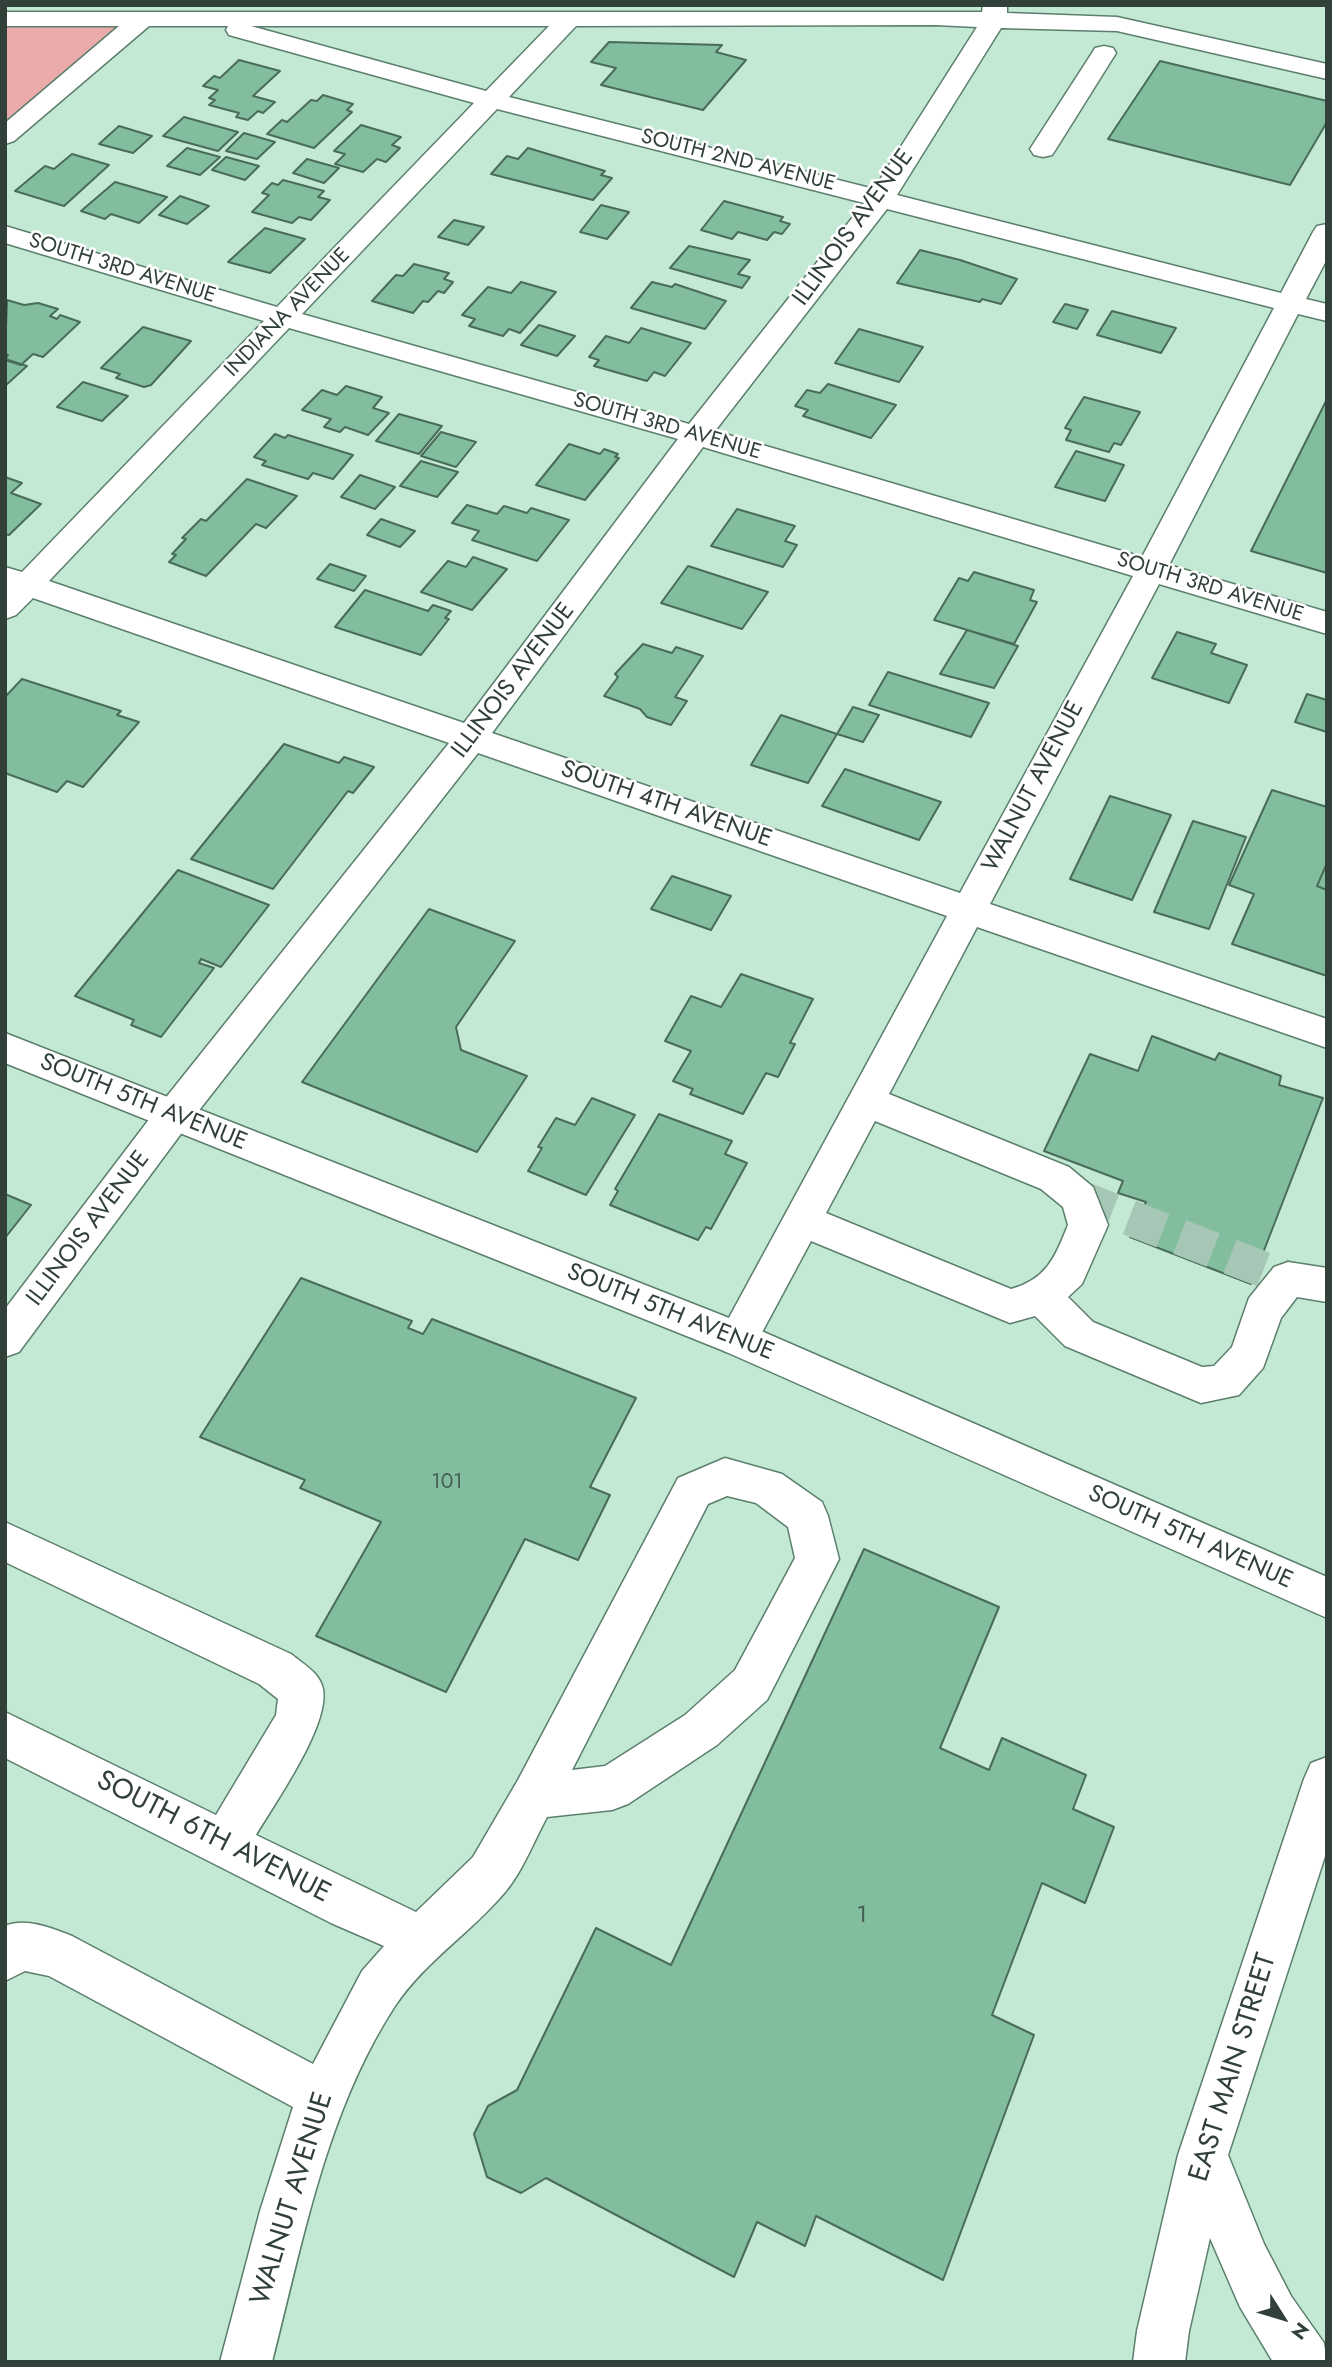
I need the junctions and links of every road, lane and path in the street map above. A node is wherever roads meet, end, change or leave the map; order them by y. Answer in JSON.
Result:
{"nodes":[{"id":1,"x":994,"y":12,"type":"edge"},
{"id":2,"x":145,"y":17,"type":"junction"},
{"id":3,"x":191,"y":17,"type":"junction"},
{"id":4,"x":570,"y":18,"type":"junction"},
{"id":5,"x":5,"y":19,"type":"edge"},
{"id":6,"x":1104,"y":53,"type":"dead end"},
{"id":7,"x":1327,"y":72,"type":"edge"},
{"id":8,"x":492,"y":100,"type":"junction"},
{"id":9,"x":5,"y":136,"type":"edge"},
{"id":10,"x":1043,"y":149,"type":"dead end"},
{"id":11,"x":882,"y":198,"type":"junction"},
{"id":12,"x":1327,"y":232,"type":"edge"},
{"id":13,"x":5,"y":234,"type":"edge"},
{"id":14,"x":1291,"y":303,"type":"junction"},
{"id":15,"x":1327,"y":313,"type":"edge"},
{"id":16,"x":284,"y":317,"type":"junction"},
{"id":17,"x":696,"y":435,"type":"junction"},
{"id":18,"x":1151,"y":571,"type":"junction"},
{"id":19,"x":13,"y":590,"type":"edge"},
{"id":20,"x":1327,"y":623,"type":"edge"},
{"id":21,"x":471,"y":738,"type":"junction"},
{"id":22,"x":968,"y":908,"type":"junction"},
{"id":23,"x":1327,"y":1034,"type":"edge"},
{"id":24,"x":5,"y":1047,"type":"edge"},
{"id":25,"x":866,"y":1101,"type":"junction"},
{"id":26,"x":173,"y":1116,"type":"junction"},
{"id":27,"x":802,"y":1220,"type":"junction"},
{"id":28,"x":1307,"y":1282,"type":"edge"},
{"id":29,"x":1042,"y":1297,"type":"junction"},
{"id":30,"x":738,"y":1339,"type":"junction"},
{"id":31,"x":5,"y":1340,"type":"edge"},
{"id":32,"x":5,"y":1541,"type":"edge"},
{"id":33,"x":1327,"y":1598,"type":"edge"},
{"id":34,"x":5,"y":1734,"type":"edge"},
{"id":35,"x":1327,"y":1779,"type":"edge"},
{"id":36,"x":534,"y":1796,"type":"junction"},
{"id":37,"x":225,"y":1844,"type":"junction"},
{"id":38,"x":422,"y":1939,"type":"junction"},
{"id":39,"x":5,"y":1957,"type":"edge"},
{"id":40,"x":322,"y":2096,"type":"junction"},
{"id":41,"x":1203,"y":2155,"type":"junction"},
{"id":42,"x":246,"y":2362,"type":"edge"},
{"id":43,"x":1159,"y":2362,"type":"edge"},
{"id":44,"x":1305,"y":2362,"type":"edge"}],
"edges":[{"from":1,"to":4,"type":"street"},
{"from":1,"to":7,"type":"street"},
{"from":1,"to":11,"type":"street","name":"ILLINOIS AVENUE"},
{"from":2,"to":3,"type":"street"},
{"from":2,"to":5,"type":"street"},
{"from":2,"to":9,"type":"street"},
{"from":3,"to":4,"type":"street"},
{"from":3,"to":8,"type":"street","name":"SOUTH 2ND AVENUE"},
{"from":4,"to":8,"type":"street","name":"INDIANA AVENUE"},
{"from":6,"to":10,"type":"street"},
{"from":8,"to":11,"type":"street","name":"SOUTH 2ND AVENUE"},
{"from":8,"to":16,"type":"street","name":"INDIANA AVENUE"},
{"from":11,"to":14,"type":"street","name":"SOUTH 2ND AVENUE"},
{"from":11,"to":17,"type":"street","name":"ILLINOIS AVENUE"},
{"from":12,"to":14,"type":"street","name":"WALNUT AVENUE"},
{"from":13,"to":16,"type":"street","name":"SOUTH 3RD AVENUE"},
{"from":14,"to":15,"type":"street","name":"SOUTH 2ND AVENUE"},
{"from":14,"to":18,"type":"street","name":"WALNUT AVENUE"},
{"from":16,"to":17,"type":"street","name":"SOUTH 3RD AVENUE"},
{"from":16,"to":19,"type":"street","name":"INDIANA AVENUE"},
{"from":17,"to":18,"type":"street","name":"SOUTH 3RD AVENUE"},
{"from":17,"to":21,"type":"street","name":"ILLINOIS AVENUE"},
{"from":18,"to":20,"type":"street","name":"SOUTH 3RD AVENUE"},
{"from":18,"to":22,"type":"street","name":"WALNUT AVENUE"},
{"from":19,"to":21,"type":"street","name":"SOUTH 4TH AVENUE"},
{"from":21,"to":22,"type":"street","name":"SOUTH 4TH AVENUE"},
{"from":21,"to":26,"type":"street","name":"ILLINOIS AVENUE"},
{"from":22,"to":23,"type":"street","name":"SOUTH 4TH AVENUE"},
{"from":22,"to":25,"type":"street","name":"WALNUT AVENUE"},
{"from":24,"to":26,"type":"street","name":"SOUTH 5TH AVENUE"},
{"from":25,"to":27,"type":"street","name":"WALNUT AVENUE"},
{"from":25,"to":29,"type":"street"},
{"from":26,"to":30,"type":"street","name":"SOUTH 5TH AVENUE"},
{"from":26,"to":31,"type":"street","name":"ILLINOIS AVENUE"},
{"from":27,"to":29,"type":"street"},
{"from":27,"to":30,"type":"street","name":"WALNUT AVENUE"},
{"from":28,"to":29,"type":"street"},
{"from":30,"to":33,"type":"street","name":"SOUTH 5TH AVENUE"},
{"from":32,"to":37,"type":"street"},
{"from":34,"to":37,"type":"street","name":"SOUTH 6TH AVENUE"},
{"from":35,"to":41,"type":"street","name":"EAST MAIN STREET"},
{"from":36,"to":36,"type":"street","name":"WALNUT AVENUE"},
{"from":36,"to":38,"type":"street","name":"WALNUT AVENUE"},
{"from":37,"to":38,"type":"street","name":"SOUTH 6TH AVENUE"},
{"from":38,"to":40,"type":"street","name":"WALNUT AVENUE"},
{"from":39,"to":40,"type":"street"},
{"from":40,"to":42,"type":"street","name":"WALNUT AVENUE"},
{"from":41,"to":43,"type":"street","name":"EAST MAIN STREET"},
{"from":41,"to":44,"type":"street"}]}
